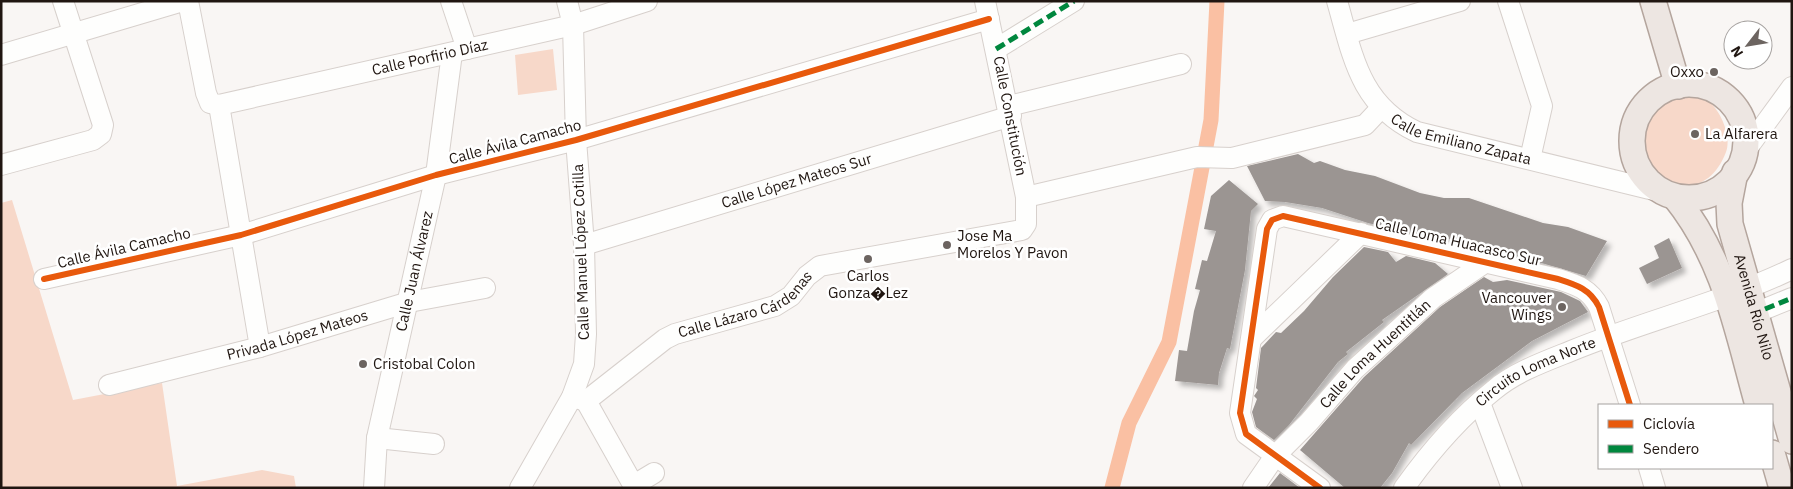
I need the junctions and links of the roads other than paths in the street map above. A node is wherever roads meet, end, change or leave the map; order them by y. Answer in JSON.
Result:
{"nodes":[{"id":1,"x":63,"y":1,"type":"edge"},
{"id":2,"x":183,"y":1,"type":"edge"},
{"id":3,"x":188,"y":1,"type":"edge"},
{"id":4,"x":451,"y":1,"type":"edge"},
{"id":5,"x":567,"y":1,"type":"edge"},
{"id":6,"x":647,"y":1,"type":"edge"},
{"id":7,"x":1074,"y":1,"type":"edge"},
{"id":8,"x":1338,"y":1,"type":"edge"},
{"id":9,"x":1460,"y":1,"type":"edge"},
{"id":10,"x":1508,"y":1,"type":"edge"},
{"id":11,"x":1653,"y":1,"type":"edge"},
{"id":12,"x":987,"y":10,"type":"edge"},
{"id":13,"x":573,"y":25,"type":"junction"},
{"id":14,"x":75,"y":33,"type":"junction"},
{"id":15,"x":1347,"y":34,"type":"junction"},
{"id":16,"x":996,"y":49,"type":"junction"},
{"id":17,"x":460,"y":51,"type":"junction"},
{"id":18,"x":1,"y":55,"type":"edge"},
{"id":19,"x":1181,"y":64,"type":"dead end"},
{"id":20,"x":1678,"y":86,"type":"junction"},
{"id":21,"x":1792,"y":87,"type":"edge"},
{"id":22,"x":215,"y":104,"type":"junction"},
{"id":23,"x":1381,"y":108,"type":"junction"},
{"id":24,"x":1009,"y":111,"type":"junction"},
{"id":25,"x":576,"y":140,"type":"junction"},
{"id":26,"x":1746,"y":150,"type":"junction"},
{"id":27,"x":1530,"y":159,"type":"junction"},
{"id":28,"x":1,"y":165,"type":"edge"},
{"id":29,"x":1735,"y":172,"type":"junction"},
{"id":30,"x":436,"y":176,"type":"junction"},
{"id":31,"x":1666,"y":194,"type":"junction"},
{"id":32,"x":1026,"y":197,"type":"junction"},
{"id":33,"x":1022,"y":230,"type":"joint"},
{"id":34,"x":1361,"y":232,"type":"junction"},
{"id":35,"x":241,"y":235,"type":"junction"},
{"id":36,"x":584,"y":245,"type":"junction"},
{"id":37,"x":1486,"y":262,"type":"junction"},
{"id":38,"x":1792,"y":269,"type":"edge"},
{"id":39,"x":44,"y":279,"type":"dead end"},
{"id":40,"x":485,"y":288,"type":"dead end"},
{"id":41,"x":1738,"y":292,"type":"junction"},
{"id":42,"x":1792,"y":298,"type":"edge"},
{"id":43,"x":409,"y":302,"type":"junction"},
{"id":44,"x":1765,"y":309,"type":"junction"},
{"id":45,"x":1609,"y":336,"type":"junction"},
{"id":46,"x":1252,"y":338,"type":"junction"},
{"id":47,"x":260,"y":347,"type":"junction"},
{"id":48,"x":110,"y":385,"type":"dead end"},
{"id":49,"x":579,"y":399,"type":"junction"},
{"id":50,"x":1792,"y":400,"type":"edge"},
{"id":51,"x":1480,"y":403,"type":"junction"},
{"id":52,"x":1630,"y":404,"type":"edge"},
{"id":53,"x":1748,"y":404,"type":"edge"},
{"id":54,"x":1758,"y":404,"type":"edge"},
{"id":55,"x":378,"y":438,"type":"junction"},
{"id":56,"x":1792,"y":441,"type":"edge"},
{"id":57,"x":434,"y":444,"type":"dead end"},
{"id":58,"x":1275,"y":456,"type":"junction"},
{"id":59,"x":1773,"y":456,"type":"edge"},
{"id":60,"x":1649,"y":469,"type":"edge"},
{"id":61,"x":1764,"y":469,"type":"edge"},
{"id":62,"x":654,"y":473,"type":"dead end"},
{"id":63,"x":374,"y":488,"type":"edge"},
{"id":64,"x":520,"y":488,"type":"edge"},
{"id":65,"x":1253,"y":488,"type":"edge"},
{"id":66,"x":1320,"y":488,"type":"edge"},
{"id":67,"x":1404,"y":488,"type":"edge"},
{"id":68,"x":1512,"y":488,"type":"edge"},
{"id":69,"x":1655,"y":488,"type":"edge"},
{"id":70,"x":1769,"y":488,"type":"edge"},
{"id":71,"x":1782,"y":488,"type":"edge"}],
"edges":[{"from":1,"to":14,"type":"street"},
{"from":2,"to":14,"type":"street"},
{"from":3,"to":22,"type":"street"},
{"from":4,"to":17,"type":"street","name":"Calle Juan Álvarez"},
{"from":5,"to":13,"type":"street","name":"Calle Manuel López Cotilla"},
{"from":6,"to":13,"type":"street","name":"Calle Porfirio Díaz"},
{"from":7,"to":16,"type":"street"},
{"from":8,"to":15,"type":"street","name":"Calle Emiliano Zapata"},
{"from":9,"to":15,"type":"street"},
{"from":10,"to":27,"type":"street"},
{"from":11,"to":20,"type":"main road"},
{"from":12,"to":16,"type":"street","name":"Calle Constitución"},
{"from":12,"to":25,"type":"street","name":"Calle Ávila Camacho"},
{"from":13,"to":17,"type":"street","name":"Calle Porfirio Díaz"},
{"from":13,"to":25,"type":"street","name":"Calle Manuel López Cotilla"},
{"from":14,"to":18,"type":"street"},
{"from":14,"to":28,"type":"street"},
{"from":15,"to":23,"type":"street","name":"Calle Emiliano Zapata"},
{"from":16,"to":24,"type":"street","name":"Calle Constitución"},
{"from":17,"to":22,"type":"street","name":"Calle Porfirio Díaz"},
{"from":17,"to":30,"type":"street","name":"Calle Juan Álvarez"},
{"from":19,"to":24,"type":"street","name":"Calle López Mateos Sur"},
{"from":20,"to":26,"type":"main road"},
{"from":20,"to":31,"type":"main road"},
{"from":21,"to":26,"type":"street"},
{"from":22,"to":35,"type":"street"},
{"from":23,"to":27,"type":"street","name":"Calle Emiliano Zapata"},
{"from":23,"to":32,"type":"street"},
{"from":24,"to":32,"type":"street","name":"Calle Constitución"},
{"from":24,"to":36,"type":"street","name":"Calle López Mateos Sur"},
{"from":25,"to":30,"type":"street","name":"Calle Ávila Camacho"},
{"from":25,"to":36,"type":"street","name":"Calle Manuel López Cotilla"},
{"from":26,"to":29,"type":"main road"},
{"from":27,"to":31,"type":"street","name":"Calle Emiliano Zapata"},
{"from":29,"to":31,"type":"main road"},
{"from":29,"to":41,"type":"main road","name":"Avenida Río Nilo"},
{"from":30,"to":35,"type":"street","name":"Calle Ávila Camacho"},
{"from":30,"to":43,"type":"street","name":"Calle Juan Álvarez"},
{"from":31,"to":41,"type":"main road","name":"Avenida Río Nilo"},
{"from":32,"to":33,"type":"street","name":"Calle Constitución"},
{"from":33,"to":49,"type":"street","name":"Calle Lázaro Cárdenas"},
{"from":34,"to":37,"type":"street","name":"Calle Loma Huacasco Sur"},
{"from":34,"to":46,"type":"street"},
{"from":34,"to":46,"type":"street","name":"Calle Loma Huacasco Sur"},
{"from":35,"to":39,"type":"street","name":"Calle Ávila Camacho"},
{"from":35,"to":47,"type":"street"},
{"from":36,"to":49,"type":"street","name":"Calle Manuel López Cotilla"},
{"from":37,"to":45,"type":"street","name":"Calle Loma Huacasco Sur"},
{"from":37,"to":58,"type":"street","name":"Calle Loma Huentitlán"},
{"from":38,"to":41,"type":"street","name":"Circuito Loma Norte"},
{"from":40,"to":43,"type":"street","name":"Privada López Mateos"},
{"from":41,"to":44,"type":"street"},
{"from":41,"to":45,"type":"street","name":"Circuito Loma Norte"},
{"from":41,"to":53,"type":"street"},
{"from":41,"to":54,"type":"main road","name":"Avenida Río Nilo"},
{"from":41,"to":56,"type":"main road","name":"Avenida Río Nilo"},
{"from":42,"to":44,"type":"street"},
{"from":43,"to":47,"type":"street","name":"Privada López Mateos"},
{"from":43,"to":55,"type":"street","name":"Calle Juan Álvarez"},
{"from":44,"to":50,"type":"street"},
{"from":45,"to":51,"type":"street","name":"Circuito Loma Norte"},
{"from":45,"to":52,"type":"street","name":"Calle Loma Huacasco Sur"},
{"from":46,"to":58,"type":"street"},
{"from":47,"to":48,"type":"street","name":"Privada López Mateos"},
{"from":49,"to":62,"type":"street"},
{"from":49,"to":64,"type":"street","name":"Calle Manuel López Cotilla"},
{"from":51,"to":67,"type":"street","name":"Circuito Loma Norte"},
{"from":51,"to":68,"type":"street"},
{"from":55,"to":57,"type":"street"},
{"from":55,"to":63,"type":"street","name":"Calle Juan Álvarez"},
{"from":58,"to":65,"type":"street","name":"Calle Loma Huentitlán"},
{"from":58,"to":66,"type":"street"},
{"from":59,"to":71,"type":"main road"},
{"from":60,"to":69,"type":"street"},
{"from":61,"to":70,"type":"street"}]}
